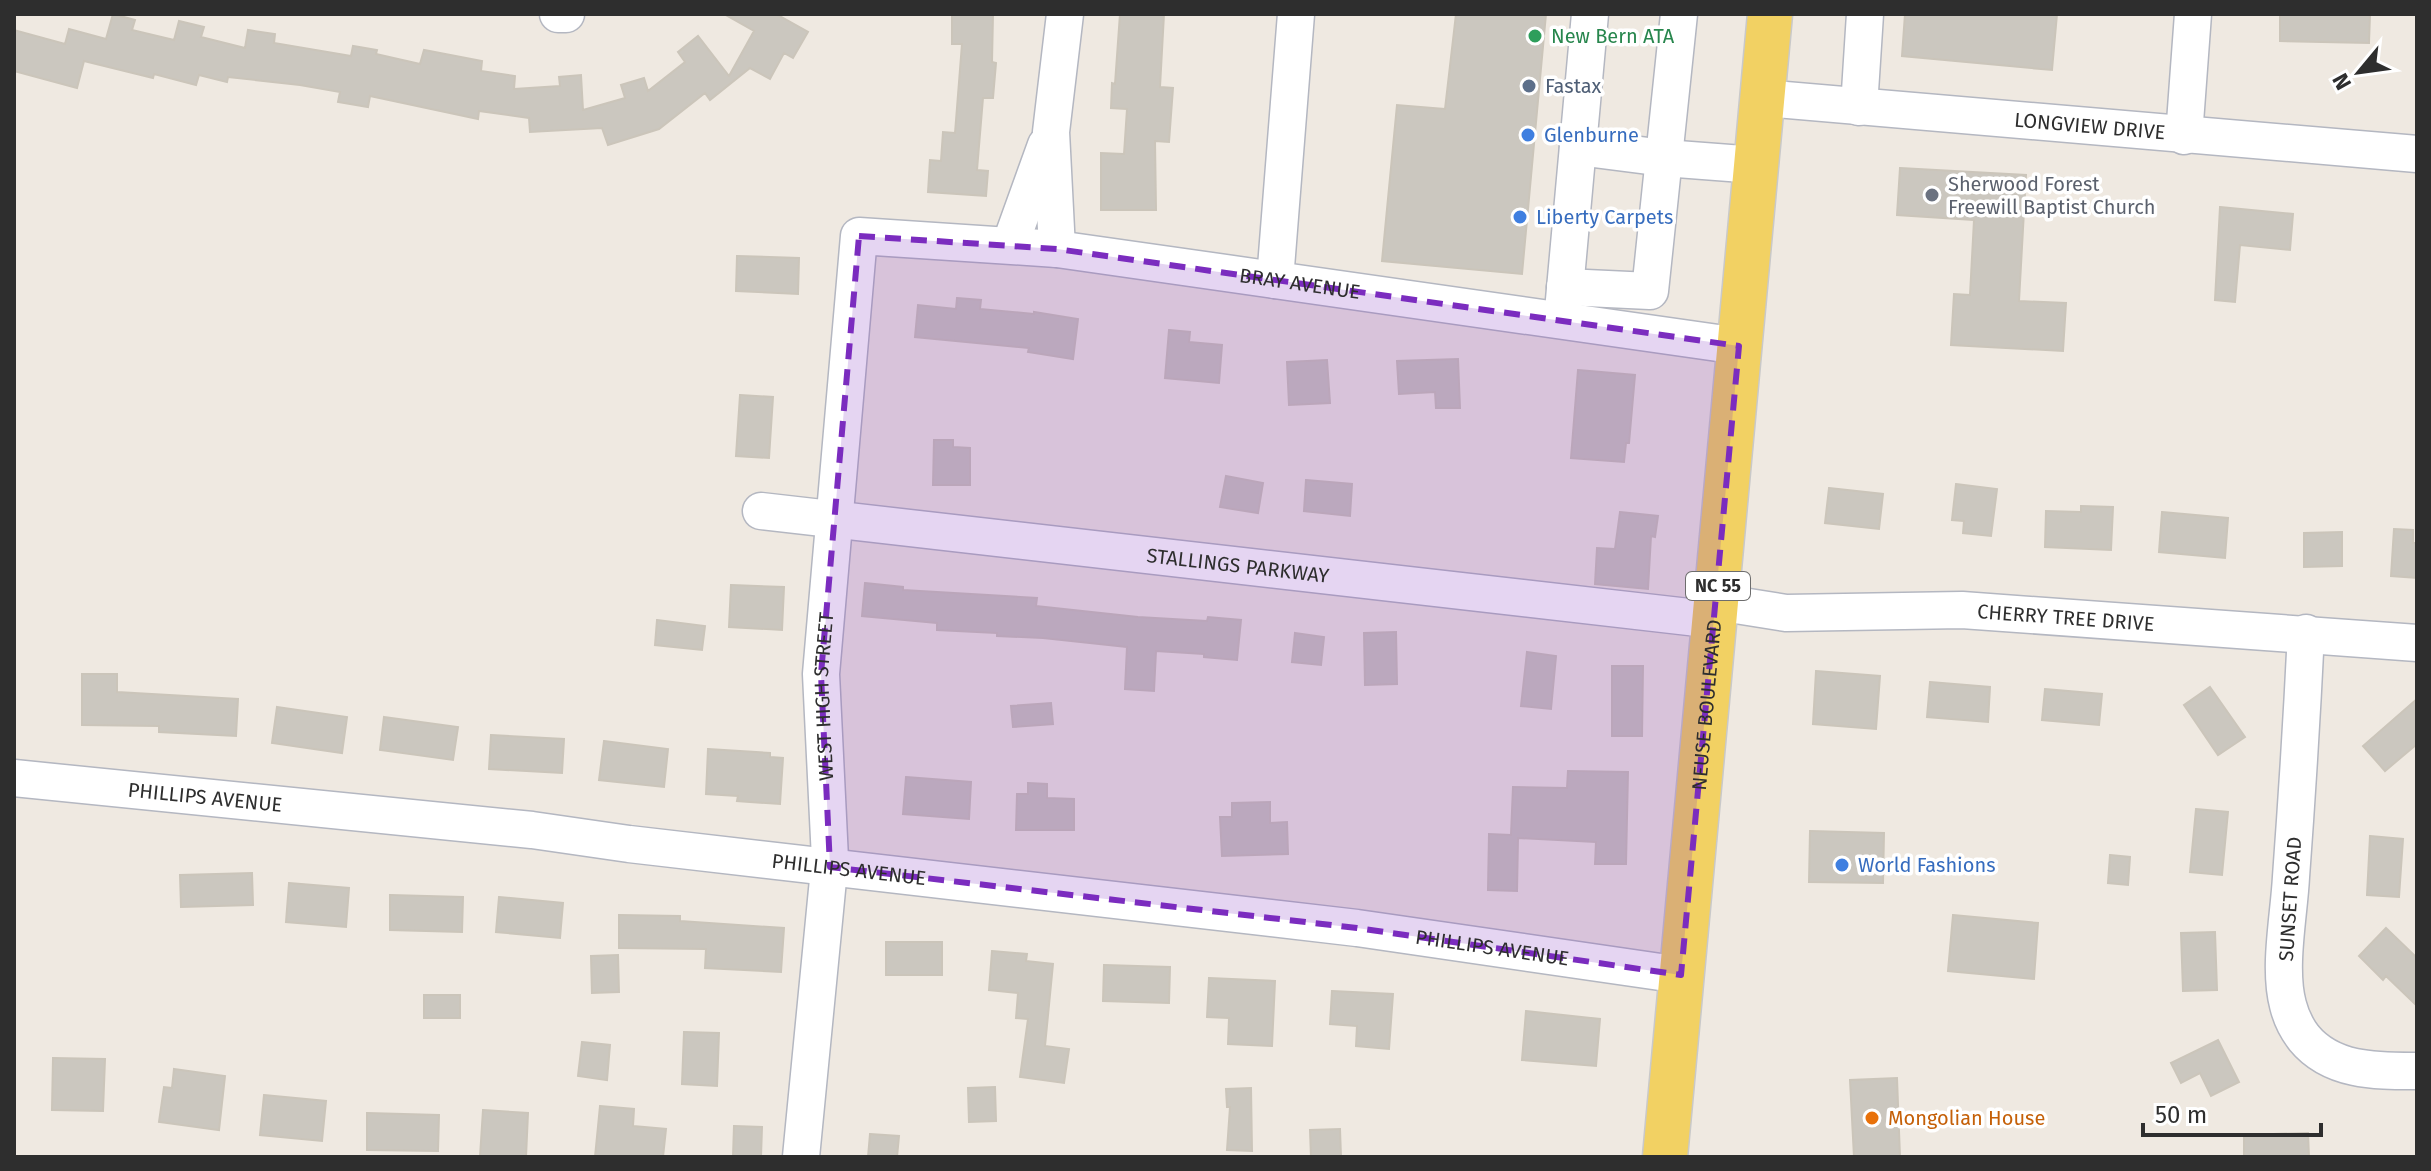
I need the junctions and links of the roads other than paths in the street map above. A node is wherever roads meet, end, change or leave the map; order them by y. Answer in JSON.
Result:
{"nodes":[{"id":1,"x":558,"y":14,"type":"edge"},
{"id":2,"x":566,"y":14,"type":"edge"},
{"id":3,"x":1065,"y":14,"type":"edge"},
{"id":4,"x":1296,"y":14,"type":"edge"},
{"id":5,"x":1590,"y":14,"type":"edge"},
{"id":6,"x":1679,"y":14,"type":"edge"},
{"id":7,"x":1770,"y":14,"type":"edge"},
{"id":8,"x":1865,"y":14,"type":"edge"},
{"id":9,"x":2193,"y":14,"type":"edge"},
{"id":10,"x":1763,"y":98,"type":"junction"},
{"id":11,"x":1859,"y":107,"type":"junction"},
{"id":12,"x":1051,"y":132,"type":"junction"},
{"id":13,"x":2184,"y":136,"type":"junction"},
{"id":14,"x":1578,"y":147,"type":"junction"},
{"id":15,"x":2417,"y":154,"type":"edge"},
{"id":16,"x":1664,"y":158,"type":"junction"},
{"id":17,"x":1756,"y":165,"type":"junction"},
{"id":18,"x":859,"y":236,"type":"joint"},
{"id":19,"x":1010,"y":245,"type":"junction"},
{"id":20,"x":1057,"y":249,"type":"junction"},
{"id":21,"x":1275,"y":280,"type":"junction"},
{"id":22,"x":1564,"y":304,"type":"junction"},
{"id":23,"x":1739,"y":346,"type":"junction"},
{"id":24,"x":761,"y":511,"type":"dead end"},
{"id":25,"x":833,"y":519,"type":"junction"},
{"id":26,"x":1716,"y":611,"type":"junction"},
{"id":27,"x":2306,"y":633,"type":"junction"},
{"id":28,"x":2417,"y":643,"type":"edge"},
{"id":29,"x":14,"y":778,"type":"edge"},
{"id":30,"x":830,"y":867,"type":"junction"},
{"id":31,"x":1681,"y":975,"type":"junction"},
{"id":32,"x":2417,"y":1071,"type":"edge"},
{"id":33,"x":801,"y":1157,"type":"edge"},
{"id":34,"x":1665,"y":1157,"type":"edge"}],
"edges":[{"from":1,"to":2,"type":"street"},
{"from":3,"to":12,"type":"street"},
{"from":4,"to":21,"type":"street"},
{"from":5,"to":14,"type":"street"},
{"from":6,"to":16,"type":"street"},
{"from":7,"to":10,"type":"main road","name":"NEUSE BOULEVARD","number":"NC 55"},
{"from":8,"to":11,"type":"street"},
{"from":9,"to":13,"type":"street"},
{"from":10,"to":11,"type":"street","name":"LONGVIEW DRIVE"},
{"from":10,"to":17,"type":"main road","name":"NEUSE BOULEVARD","number":"NC 55"},
{"from":11,"to":13,"type":"street","name":"LONGVIEW DRIVE"},
{"from":12,"to":19,"type":"street"},
{"from":12,"to":20,"type":"street"},
{"from":13,"to":15,"type":"street","name":"LONGVIEW DRIVE"},
{"from":14,"to":16,"type":"street"},
{"from":14,"to":22,"type":"street"},
{"from":16,"to":17,"type":"street"},
{"from":16,"to":22,"type":"street"},
{"from":17,"to":23,"type":"main road","name":"NEUSE BOULEVARD","number":"NC 55"},
{"from":18,"to":19,"type":"street","name":"BRAY AVENUE"},
{"from":18,"to":25,"type":"street","name":"WEST HIGH STREET"},
{"from":19,"to":20,"type":"street","name":"BRAY AVENUE"},
{"from":20,"to":21,"type":"street","name":"BRAY AVENUE"},
{"from":21,"to":22,"type":"street","name":"BRAY AVENUE"},
{"from":22,"to":23,"type":"street","name":"BRAY AVENUE"},
{"from":23,"to":26,"type":"main road","name":"NEUSE BOULEVARD","number":"NC 55"},
{"from":24,"to":25,"type":"street","name":"STALLINGS PARKWAY"},
{"from":25,"to":26,"type":"street","name":"STALLINGS PARKWAY"},
{"from":25,"to":30,"type":"street","name":"WEST HIGH STREET"},
{"from":26,"to":27,"type":"street","name":"CHERRY TREE DRIVE"},
{"from":26,"to":31,"type":"main road","name":"NEUSE BOULEVARD","number":"NC 55"},
{"from":27,"to":28,"type":"street","name":"CHERRY TREE DRIVE"},
{"from":27,"to":32,"type":"street","name":"SUNSET ROAD"},
{"from":29,"to":30,"type":"street","name":"PHILLIPS AVENUE"},
{"from":30,"to":31,"type":"street","name":"PHILLIPS AVENUE"},
{"from":30,"to":33,"type":"street","name":"WEST HIGH STREET"},
{"from":31,"to":34,"type":"main road","name":"NEUSE BOULEVARD","number":"NC 55"}]}
